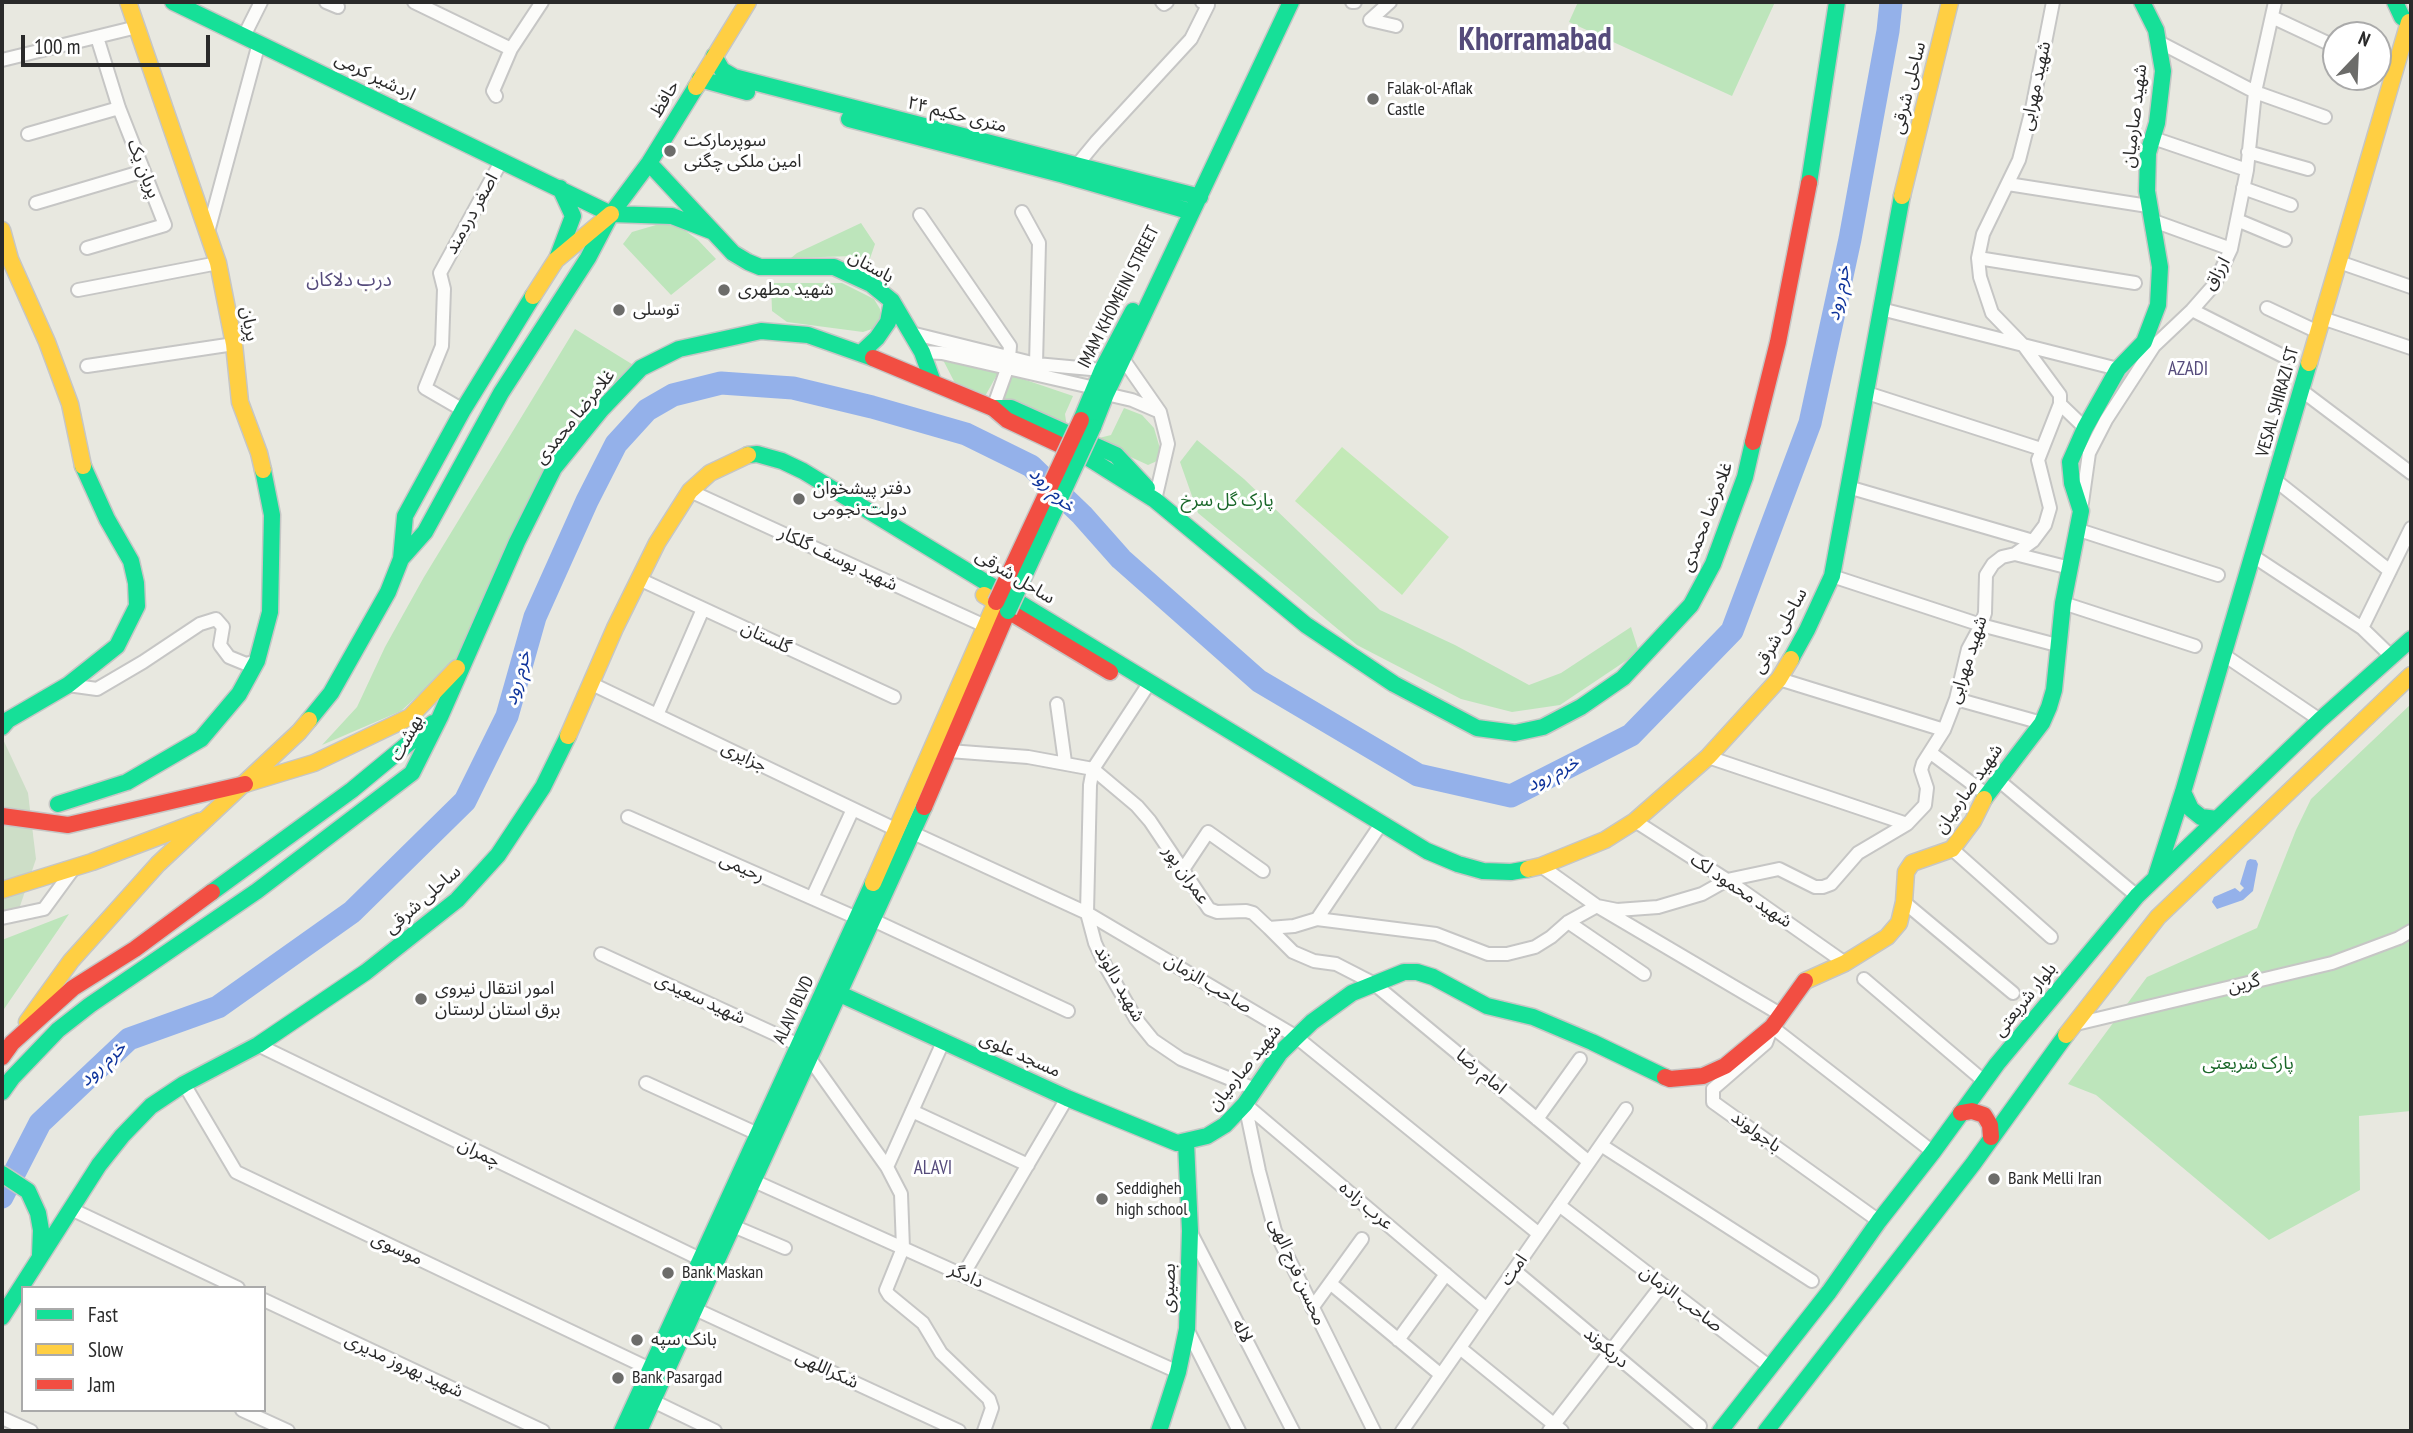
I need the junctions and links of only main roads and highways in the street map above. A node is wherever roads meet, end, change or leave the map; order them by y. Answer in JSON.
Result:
{"nodes":[{"id":1,"x":128,"y":2,"type":"edge"},
{"id":2,"x":173,"y":2,"type":"edge"},
{"id":3,"x":748,"y":2,"type":"edge"},
{"id":4,"x":1291,"y":2,"type":"edge"},
{"id":5,"x":1837,"y":2,"type":"edge"},
{"id":6,"x":1950,"y":2,"type":"edge"},
{"id":7,"x":2142,"y":2,"type":"edge"},
{"id":8,"x":2395,"y":2,"type":"edge"},
{"id":9,"x":2410,"y":23,"type":"edge"},
{"id":10,"x":714,"y":56,"type":"junction"},
{"id":11,"x":700,"y":79,"type":"junction"},
{"id":12,"x":649,"y":163,"type":"junction"},
{"id":13,"x":560,"y":188,"type":"junction"},
{"id":14,"x":1200,"y":197,"type":"junction"},
{"id":15,"x":1189,"y":211,"type":"junction"},
{"id":16,"x":611,"y":214,"type":"junction"},
{"id":17,"x":2,"y":230,"type":"edge"},
{"id":18,"x":710,"y":231,"type":"junction"},
{"id":19,"x":556,"y":260,"type":"junction"},
{"id":20,"x":892,"y":301,"type":"junction"},
{"id":21,"x":860,"y":353,"type":"junction"},
{"id":22,"x":481,"y":381,"type":"junction"},
{"id":23,"x":933,"y":382,"type":"junction"},
{"id":24,"x":1100,"y":391,"type":"junction"},
{"id":25,"x":502,"y":393,"type":"junction"},
{"id":26,"x":820,"y":481,"type":"junction"},
{"id":27,"x":401,"y":559,"type":"junction"},
{"id":28,"x":1002,"y":606,"type":"junction"},
{"id":29,"x":2411,"y":639,"type":"edge"},
{"id":30,"x":467,"y":658,"type":"junction"},
{"id":31,"x":2411,"y":675,"type":"edge"},
{"id":32,"x":1146,"y":687,"type":"junction"},
{"id":33,"x":1191,"y":706,"type":"joint"},
{"id":34,"x":440,"y":717,"type":"junction"},
{"id":35,"x":2,"y":727,"type":"edge"},
{"id":36,"x":299,"y":732,"type":"junction"},
{"id":37,"x":314,"y":763,"type":"junction"},
{"id":38,"x":246,"y":784,"type":"junction"},
{"id":39,"x":2183,"y":792,"type":"junction"},
{"id":40,"x":58,"y":804,"type":"dead end"},
{"id":41,"x":2,"y":816,"type":"edge"},
{"id":42,"x":207,"y":819,"type":"junction"},
{"id":43,"x":2217,"y":819,"type":"junction"},
{"id":44,"x":2156,"y":876,"type":"junction"},
{"id":45,"x":2,"y":890,"type":"edge"},
{"id":46,"x":840,"y":994,"type":"junction"},
{"id":47,"x":7,"y":1050,"type":"edge"},
{"id":48,"x":1997,"y":1064,"type":"junction"},
{"id":49,"x":2025,"y":1090,"type":"junction"},
{"id":50,"x":2,"y":1093,"type":"edge"},
{"id":51,"x":1961,"y":1113,"type":"junction"},
{"id":52,"x":1991,"y":1137,"type":"junction"},
{"id":53,"x":1186,"y":1142,"type":"junction"},
{"id":54,"x":3,"y":1175,"type":"edge"},
{"id":55,"x":39,"y":1258,"type":"junction"},
{"id":56,"x":25,"y":1286,"type":"edge"},
{"id":57,"x":21,"y":1293,"type":"edge"},
{"id":58,"x":12,"y":1311,"type":"edge"},
{"id":59,"x":622,"y":1431,"type":"edge"},
{"id":60,"x":639,"y":1431,"type":"edge"},
{"id":61,"x":1159,"y":1431,"type":"edge"},
{"id":62,"x":1720,"y":1431,"type":"edge"},
{"id":63,"x":1766,"y":1431,"type":"edge"}],
"edges":[{"from":1,"to":40,"type":"main road","name":"پریان"},
{"from":2,"to":13,"type":"main road","name":"اردشیر کرمی"},
{"from":3,"to":10,"type":"main road","name":"حافظ"},
{"from":4,"to":14,"type":"main road","name":"IMAM KHOMEINI STREET"},
{"from":5,"to":23,"type":"main road","name":"غلامرضا محمدی"},
{"from":6,"to":33,"type":"main road","name":"ساحلی شرقی"},
{"from":7,"to":53,"type":"main road","name":"شهید صارمیان"},
{"from":8,"to":9,"type":"main road"},
{"from":9,"to":39,"type":"main road","name":"VESAL SHIRAZI ST"},
{"from":10,"to":11,"type":"main road","name":"حافظ"},
{"from":10,"to":14,"type":"main road","name":"۲۴ متری حکیم"},
{"from":11,"to":12,"type":"main road","name":"حافظ"},
{"from":11,"to":15,"type":"main road","name":"۲۴ متری حکیم"},
{"from":12,"to":16,"type":"main road","name":"حافظ"},
{"from":12,"to":18,"type":"main road","name":"باستان"},
{"from":13,"to":16,"type":"main road","name":"اردشیر کرمی"},
{"from":13,"to":19,"type":"main road"},
{"from":14,"to":15,"type":"main road","name":"IMAM KHOMEINI STREET"},
{"from":15,"to":24,"type":"main road","name":"IMAM KHOMEINI STREET"},
{"from":15,"to":24,"type":"main road","name":"IMAM KHOMEINI STREET"},
{"from":16,"to":18,"type":"main road","name":"باستان"},
{"from":16,"to":19,"type":"main road"},
{"from":16,"to":25,"type":"main road"},
{"from":17,"to":35,"type":"main road"},
{"from":18,"to":20,"type":"main road","name":"باستان"},
{"from":19,"to":22,"type":"main road"},
{"from":20,"to":21,"type":"main road"},
{"from":20,"to":23,"type":"main road","name":"باستان"},
{"from":21,"to":23,"type":"main road","name":"غلامرضا محمدی"},
{"from":21,"to":30,"type":"main road","name":"غلامرضا محمدی"},
{"from":22,"to":25,"type":"main road"},
{"from":22,"to":27,"type":"main road"},
{"from":24,"to":28,"type":"main road","name":"IMAM KHOMEINI STREET","bridge":true},
{"from":25,"to":27,"type":"main road"},
{"from":26,"to":28,"type":"main road"},
{"from":26,"to":32,"type":"main road","name":"ساحل شرقی"},
{"from":26,"to":55,"type":"main road","name":"ساحلی شرقی"},
{"from":27,"to":36,"type":"main road"},
{"from":28,"to":32,"type":"main road"},
{"from":28,"to":46,"type":"main road","name":"ALAVI BLVD"},
{"from":28,"to":59,"type":"main road","name":"ALAVI BLVD"},
{"from":29,"to":43,"type":"main road","name":"بلوار شریعتی"},
{"from":30,"to":34,"type":"main road","name":"غلامرضا محمدی"},
{"from":30,"to":37,"type":"main road"},
{"from":31,"to":49,"type":"main road"},
{"from":32,"to":33,"type":"main road","name":"ساحل شرقی"},
{"from":34,"to":47,"type":"main road","name":"بهشت"},
{"from":34,"to":50,"type":"main road","name":"بهشت"},
{"from":36,"to":37,"type":"main road"},
{"from":36,"to":38,"type":"main road"},
{"from":37,"to":38,"type":"main road"},
{"from":38,"to":41,"type":"main road"},
{"from":38,"to":42,"type":"main road"},
{"from":39,"to":43,"type":"main road"},
{"from":39,"to":44,"type":"main road","name":"VESAL SHIRAZI ST"},
{"from":42,"to":45,"type":"main road"},
{"from":42,"to":47,"type":"main road"},
{"from":43,"to":44,"type":"main road","name":"بلوار شریعتی"},
{"from":44,"to":48,"type":"main road","name":"بلوار شریعتی"},
{"from":46,"to":53,"type":"main road","name":"مسجد علوی"},
{"from":46,"to":60,"type":"main road","name":"ALAVI BLVD"},
{"from":48,"to":49,"type":"main road"},
{"from":48,"to":51,"type":"main road","name":"بلوار شریعتی"},
{"from":49,"to":52,"type":"main road"},
{"from":51,"to":52,"type":"main road"},
{"from":51,"to":62,"type":"main road","name":"بلوار شریعتی"},
{"from":52,"to":63,"type":"main road"},
{"from":53,"to":61,"type":"main road","name":"بصیری"},
{"from":54,"to":55,"type":"main road"},
{"from":55,"to":56,"type":"main road","name":"ساحلی شرقی"},
{"from":57,"to":58,"type":"main road","name":"ساحلی شرقی"}]}
